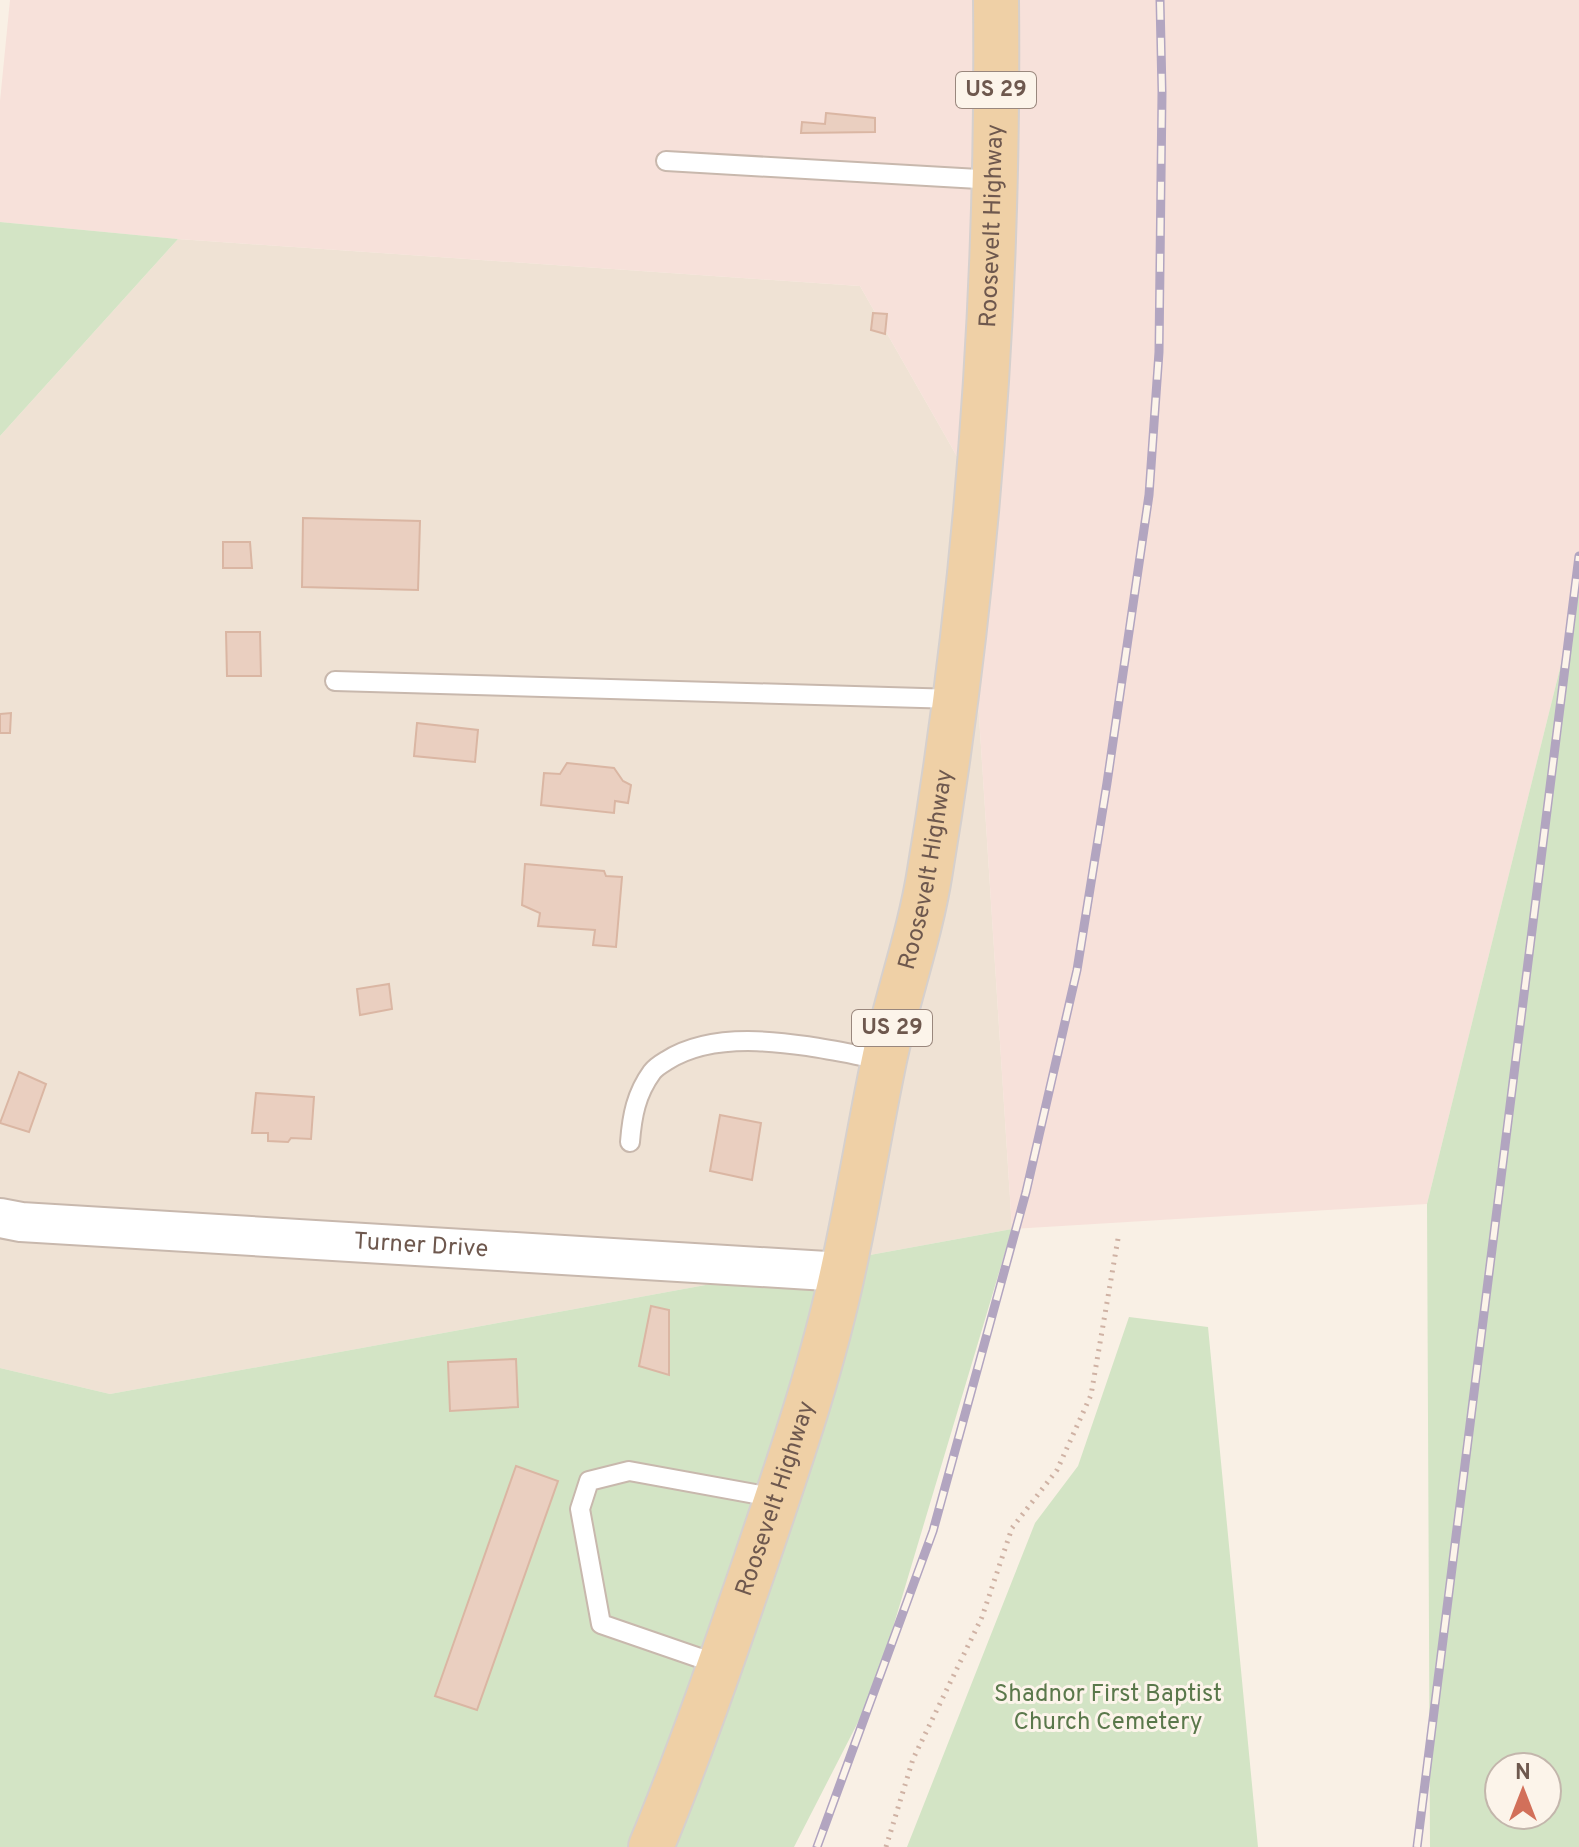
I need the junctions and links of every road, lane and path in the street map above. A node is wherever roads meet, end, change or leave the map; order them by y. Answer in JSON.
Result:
{"nodes":[{"id":1,"x":996,"y":0,"type":"edge"},
{"id":2,"x":666,"y":161,"type":"dead end"},
{"id":3,"x":996,"y":180,"type":"junction"},
{"id":4,"x":335,"y":681,"type":"dead end"},
{"id":5,"x":956,"y":699,"type":"junction"},
{"id":6,"x":884,"y":1060,"type":"junction"},
{"id":7,"x":630,"y":1142,"type":"dead end"},
{"id":8,"x":0,"y":1218,"type":"edge"},
{"id":9,"x":1119,"y":1233,"type":"dead end"},
{"id":10,"x":843,"y":1272,"type":"junction"},
{"id":11,"x":777,"y":1498,"type":"junction"},
{"id":12,"x":720,"y":1665,"type":"junction"},
{"id":13,"x":651,"y":1847,"type":"edge"},
{"id":14,"x":886,"y":1847,"type":"edge"}],
"edges":[{"from":1,"to":3,"type":"main road","name":"Roosevelt Highway","number":"US 29"},
{"from":2,"to":3,"type":"lane"},
{"from":3,"to":5,"type":"main road","name":"Roosevelt Highway","number":"US 29"},
{"from":4,"to":5,"type":"lane"},
{"from":5,"to":6,"type":"main road","name":"Roosevelt Highway","number":"US 29"},
{"from":6,"to":7,"type":"lane"},
{"from":6,"to":10,"type":"main road","name":"Roosevelt Highway","number":"US 29"},
{"from":8,"to":10,"type":"street","name":"Turner Drive"},
{"from":9,"to":14,"type":"path"},
{"from":10,"to":11,"type":"main road","name":"Roosevelt Highway","number":"US 29"},
{"from":11,"to":12,"type":"main road","name":"Roosevelt Highway","number":"US 29"},
{"from":11,"to":12,"type":"lane"},
{"from":12,"to":13,"type":"main road","name":"Roosevelt Highway","number":"US 29"}]}
